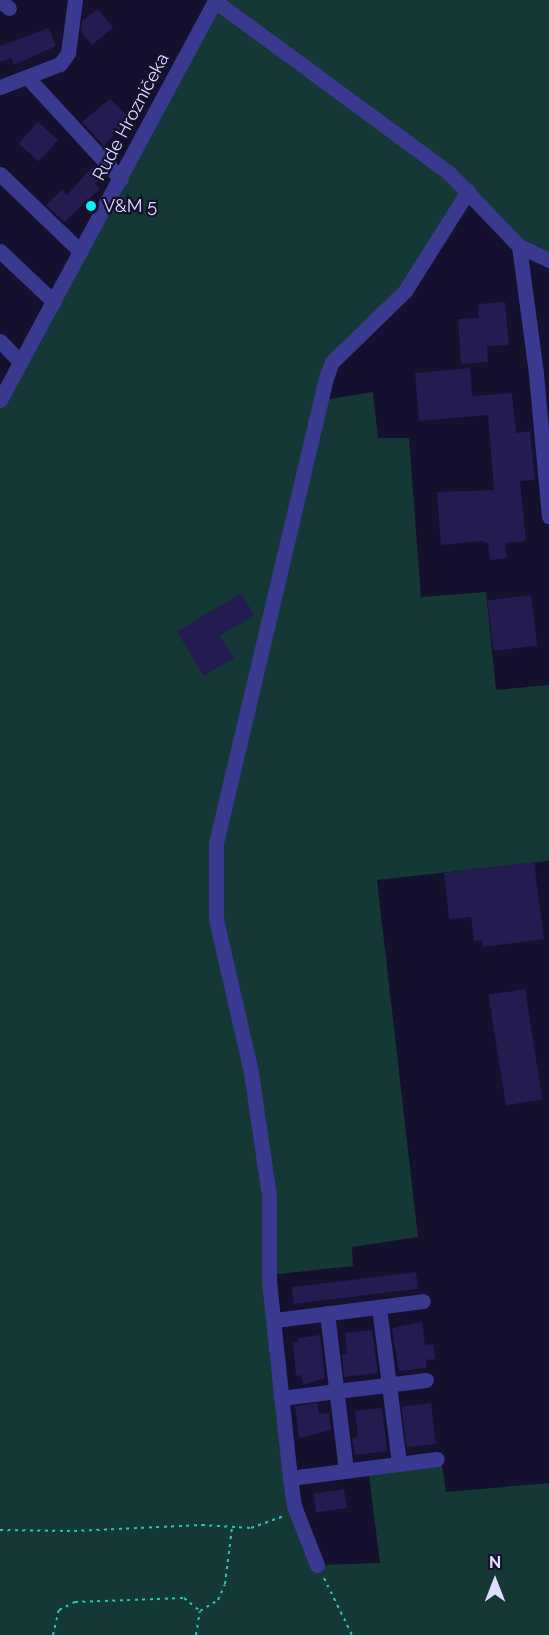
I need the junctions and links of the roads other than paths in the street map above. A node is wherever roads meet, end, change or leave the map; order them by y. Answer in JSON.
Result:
{"nodes":[{"id":1,"x":75,"y":0,"type":"edge"},
{"id":2,"x":215,"y":1,"type":"edge"},
{"id":3,"x":28,"y":78,"type":"junction"},
{"id":4,"x":0,"y":87,"type":"edge"},
{"id":5,"x":0,"y":174,"type":"edge"},
{"id":6,"x":121,"y":179,"type":"junction"},
{"id":7,"x":468,"y":191,"type":"junction"},
{"id":8,"x":519,"y":246,"type":"junction"},
{"id":9,"x":0,"y":251,"type":"edge"},
{"id":10,"x":81,"y":252,"type":"junction"},
{"id":11,"x":549,"y":260,"type":"edge"},
{"id":12,"x":54,"y":302,"type":"junction"},
{"id":13,"x":0,"y":341,"type":"edge"},
{"id":14,"x":20,"y":362,"type":"junction"},
{"id":15,"x":0,"y":400,"type":"edge"},
{"id":16,"x":549,"y":516,"type":"edge"},
{"id":17,"x":423,"y":1301,"type":"dead end"},
{"id":18,"x":379,"y":1307,"type":"junction"},
{"id":19,"x":327,"y":1313,"type":"junction"},
{"id":20,"x":275,"y":1320,"type":"junction"},
{"id":21,"x":426,"y":1380,"type":"dead end"},
{"id":22,"x":388,"y":1385,"type":"junction"},
{"id":23,"x":336,"y":1391,"type":"junction"},
{"id":24,"x":281,"y":1398,"type":"junction"},
{"id":25,"x":437,"y":1459,"type":"dead end"},
{"id":26,"x":399,"y":1464,"type":"junction"},
{"id":27,"x":346,"y":1472,"type":"junction"},
{"id":28,"x":290,"y":1478,"type":"junction"},
{"id":29,"x":317,"y":1565,"type":"road end"}],
"edges":[{"from":1,"to":3,"type":"street"},
{"from":2,"to":6,"type":"street","name":"Rude Hrozničeka"},
{"from":2,"to":7,"type":"street"},
{"from":3,"to":4,"type":"street"},
{"from":3,"to":6,"type":"street"},
{"from":5,"to":10,"type":"street"},
{"from":6,"to":10,"type":"street","name":"Rude Hrozničeka"},
{"from":7,"to":8,"type":"street"},
{"from":7,"to":20,"type":"street"},
{"from":8,"to":11,"type":"street"},
{"from":8,"to":16,"type":"street"},
{"from":9,"to":12,"type":"street"},
{"from":10,"to":12,"type":"street","name":"Rude Hrozničeka"},
{"from":12,"to":14,"type":"street","name":"Rude Hrozničeka"},
{"from":13,"to":14,"type":"street"},
{"from":14,"to":15,"type":"street","name":"Rude Hrozničeka"},
{"from":17,"to":18,"type":"street"},
{"from":18,"to":19,"type":"street"},
{"from":18,"to":22,"type":"street"},
{"from":19,"to":20,"type":"street"},
{"from":19,"to":23,"type":"street"},
{"from":20,"to":24,"type":"street"},
{"from":21,"to":22,"type":"street"},
{"from":22,"to":23,"type":"street"},
{"from":22,"to":26,"type":"street"},
{"from":23,"to":24,"type":"street"},
{"from":23,"to":27,"type":"street"},
{"from":24,"to":28,"type":"street"},
{"from":25,"to":26,"type":"street"},
{"from":26,"to":27,"type":"street"},
{"from":27,"to":28,"type":"street"},
{"from":28,"to":29,"type":"street"}]}
